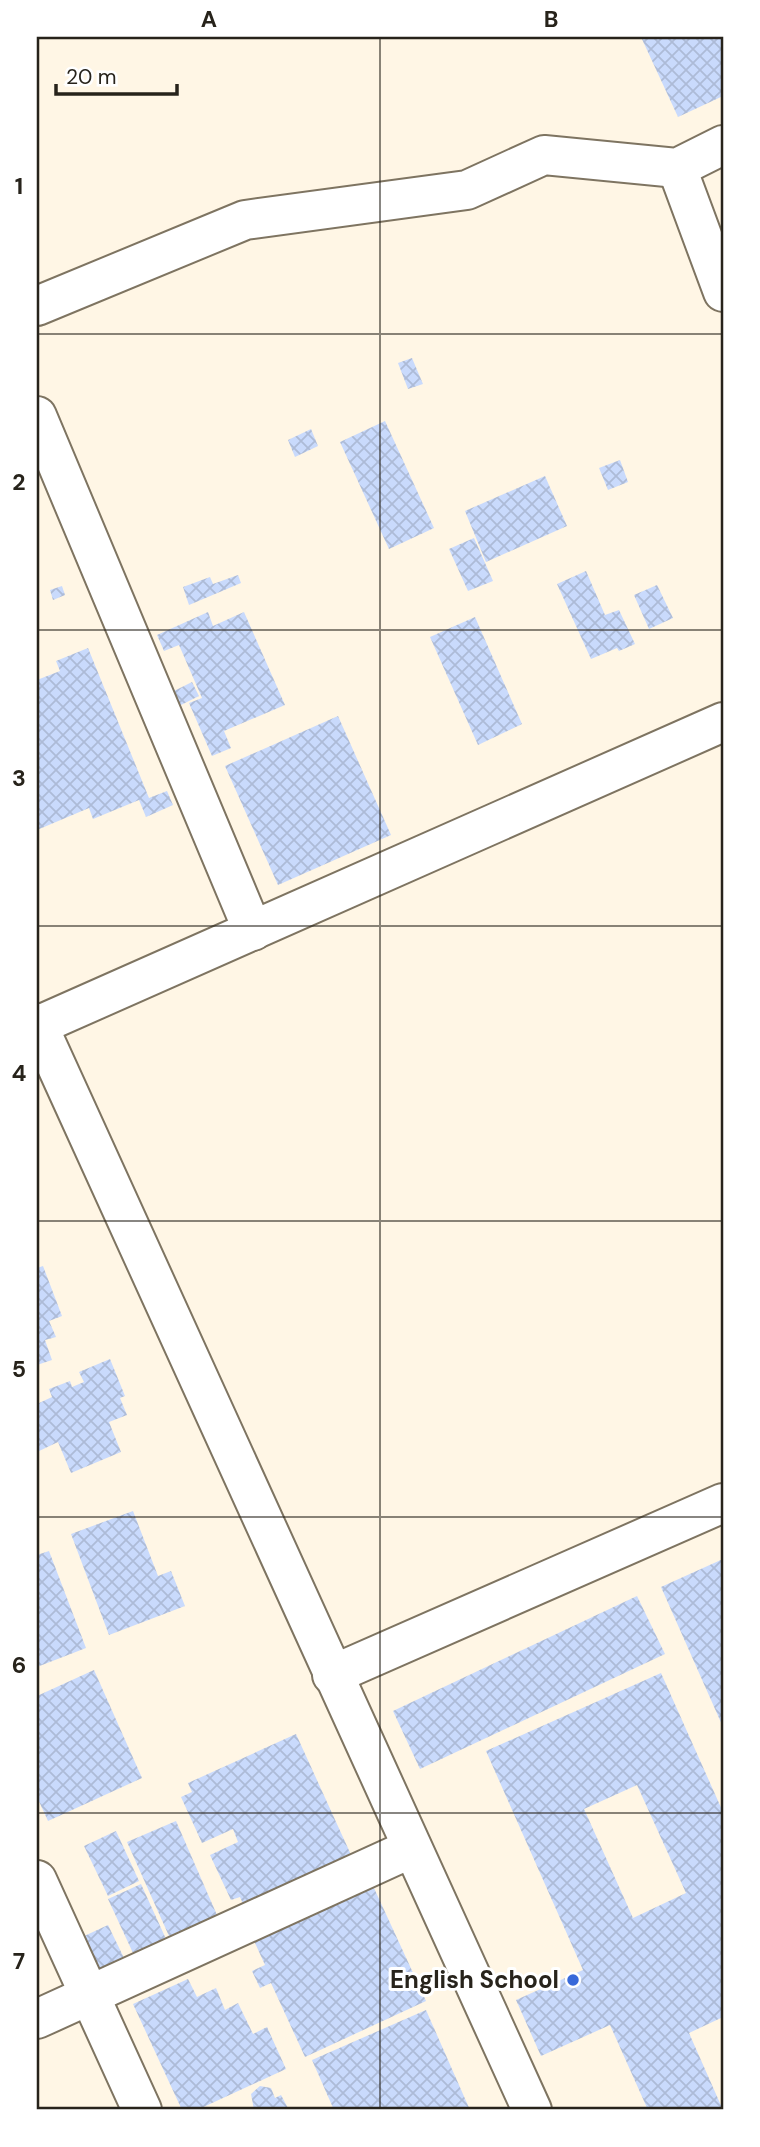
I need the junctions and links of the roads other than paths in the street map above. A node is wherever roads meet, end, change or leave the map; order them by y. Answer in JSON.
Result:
{"nodes":[{"id":1,"x":723,"y":145,"type":"edge"},
{"id":2,"x":677,"y":168,"type":"junction"},
{"id":3,"x":723,"y":292,"type":"edge"},
{"id":4,"x":37,"y":306,"type":"edge"},
{"id":5,"x":37,"y":416,"type":"edge"},
{"id":6,"x":723,"y":722,"type":"edge"},
{"id":7,"x":253,"y":931,"type":"junction"},
{"id":8,"x":37,"y":1025,"type":"edge"},
{"id":9,"x":723,"y":1503,"type":"edge"},
{"id":10,"x":332,"y":1675,"type":"junction"},
{"id":11,"x":412,"y":1849,"type":"junction"},
{"id":12,"x":37,"y":1880,"type":"edge"},
{"id":13,"x":89,"y":1995,"type":"junction"},
{"id":14,"x":37,"y":2019,"type":"edge"},
{"id":15,"x":142,"y":2110,"type":"edge"},
{"id":16,"x":532,"y":2110,"type":"edge"}],
"edges":[{"from":1,"to":2,"type":"street"},
{"from":2,"to":3,"type":"street"},
{"from":2,"to":4,"type":"street"},
{"from":5,"to":7,"type":"street"},
{"from":6,"to":7,"type":"street"},
{"from":7,"to":8,"type":"street"},
{"from":8,"to":10,"type":"street"},
{"from":9,"to":10,"type":"street"},
{"from":10,"to":11,"type":"street"},
{"from":11,"to":13,"type":"street"},
{"from":11,"to":16,"type":"street"},
{"from":12,"to":13,"type":"street"},
{"from":13,"to":14,"type":"street"},
{"from":13,"to":15,"type":"street"}]}
